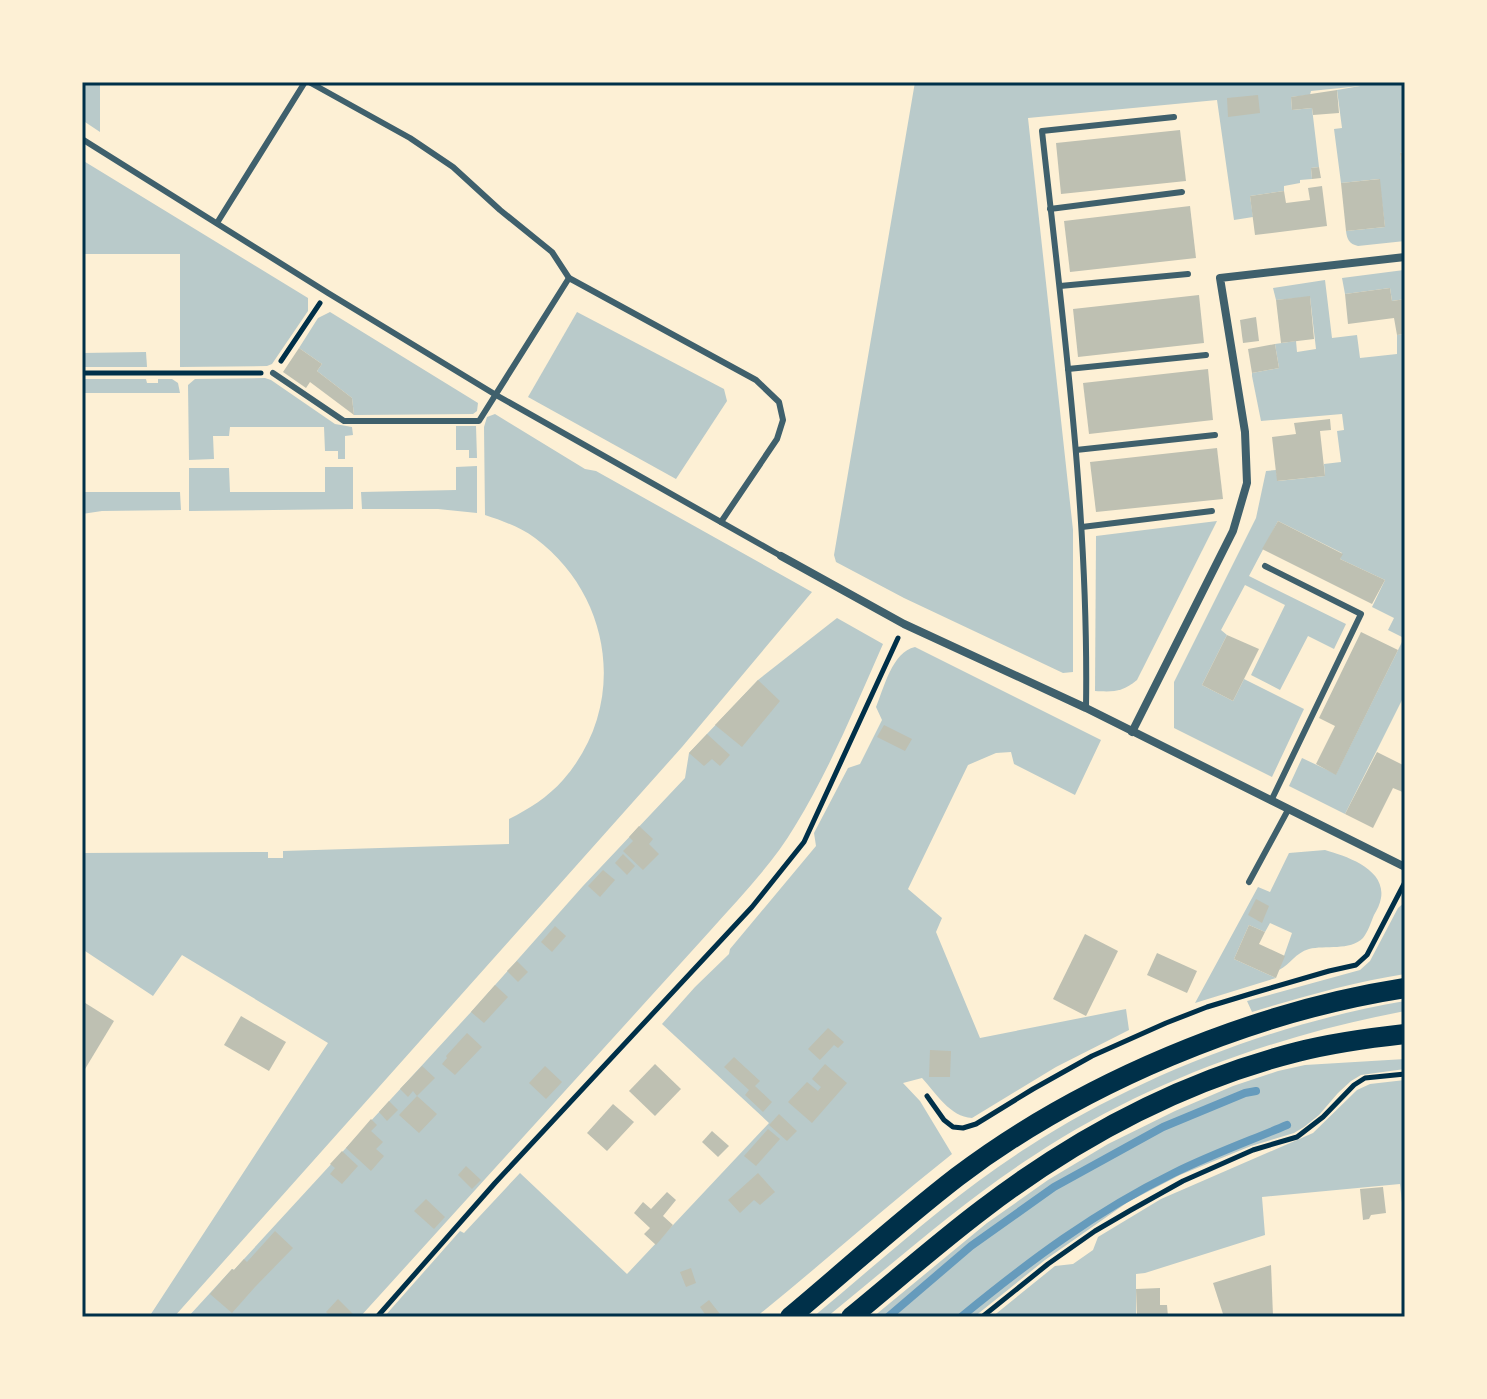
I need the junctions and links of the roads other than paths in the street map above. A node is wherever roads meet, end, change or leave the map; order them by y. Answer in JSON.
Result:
{"nodes":[{"id":1,"x":307,"y":82,"type":"edge"},
{"id":2,"x":1174,"y":117,"type":"dead end"},
{"id":3,"x":82,"y":139,"type":"edge"},
{"id":4,"x":1182,"y":192,"type":"dead end"},
{"id":5,"x":1050,"y":209,"type":"junction"},
{"id":6,"x":217,"y":223,"type":"junction"},
{"id":7,"x":1405,"y":257,"type":"edge"},
{"id":8,"x":1188,"y":274,"type":"dead end"},
{"id":9,"x":569,"y":278,"type":"junction"},
{"id":10,"x":1060,"y":286,"type":"junction"},
{"id":11,"x":1206,"y":355,"type":"dead end"},
{"id":12,"x":1068,"y":369,"type":"junction"},
{"id":13,"x":273,"y":373,"type":"road end"},
{"id":14,"x":496,"y":395,"type":"junction"},
{"id":15,"x":1215,"y":435,"type":"dead end"},
{"id":16,"x":1076,"y":450,"type":"junction"},
{"id":17,"x":1212,"y":511,"type":"dead end"},
{"id":18,"x":721,"y":522,"type":"junction"},
{"id":19,"x":1082,"y":527,"type":"junction"},
{"id":20,"x":781,"y":556,"type":"joint"},
{"id":21,"x":1265,"y":566,"type":"dead end"},
{"id":22,"x":1086,"y":708,"type":"junction"},
{"id":23,"x":1132,"y":732,"type":"junction"},
{"id":24,"x":1271,"y":801,"type":"junction"},
{"id":25,"x":1288,"y":810,"type":"junction"},
{"id":26,"x":1405,"y":867,"type":"edge"},
{"id":27,"x":1249,"y":882,"type":"dead end"},
{"id":28,"x":1405,"y":988,"type":"edge"},
{"id":29,"x":1405,"y":1034,"type":"edge"},
{"id":30,"x":790,"y":1317,"type":"edge"},
{"id":31,"x":851,"y":1317,"type":"edge"}],
"edges":[{"from":1,"to":6,"type":"lane"},
{"from":1,"to":9,"type":"lane"},
{"from":2,"to":5,"type":"lane"},
{"from":3,"to":6,"type":"lane"},
{"from":4,"to":5,"type":"lane"},
{"from":5,"to":10,"type":"lane"},
{"from":6,"to":14,"type":"lane"},
{"from":7,"to":23,"type":"street"},
{"from":8,"to":10,"type":"lane"},
{"from":9,"to":14,"type":"lane"},
{"from":9,"to":18,"type":"lane"},
{"from":10,"to":12,"type":"lane"},
{"from":11,"to":12,"type":"lane"},
{"from":12,"to":16,"type":"lane"},
{"from":13,"to":14,"type":"lane"},
{"from":14,"to":18,"type":"lane"},
{"from":15,"to":16,"type":"lane"},
{"from":16,"to":19,"type":"lane"},
{"from":17,"to":19,"type":"lane"},
{"from":18,"to":20,"type":"lane"},
{"from":19,"to":22,"type":"lane"},
{"from":20,"to":22,"type":"street"},
{"from":21,"to":24,"type":"lane"},
{"from":22,"to":23,"type":"street"},
{"from":23,"to":24,"type":"street"},
{"from":24,"to":25,"type":"street"},
{"from":25,"to":26,"type":"street"},
{"from":25,"to":27,"type":"lane"},
{"from":28,"to":30,"type":"main road"},
{"from":29,"to":31,"type":"main road"}]}
